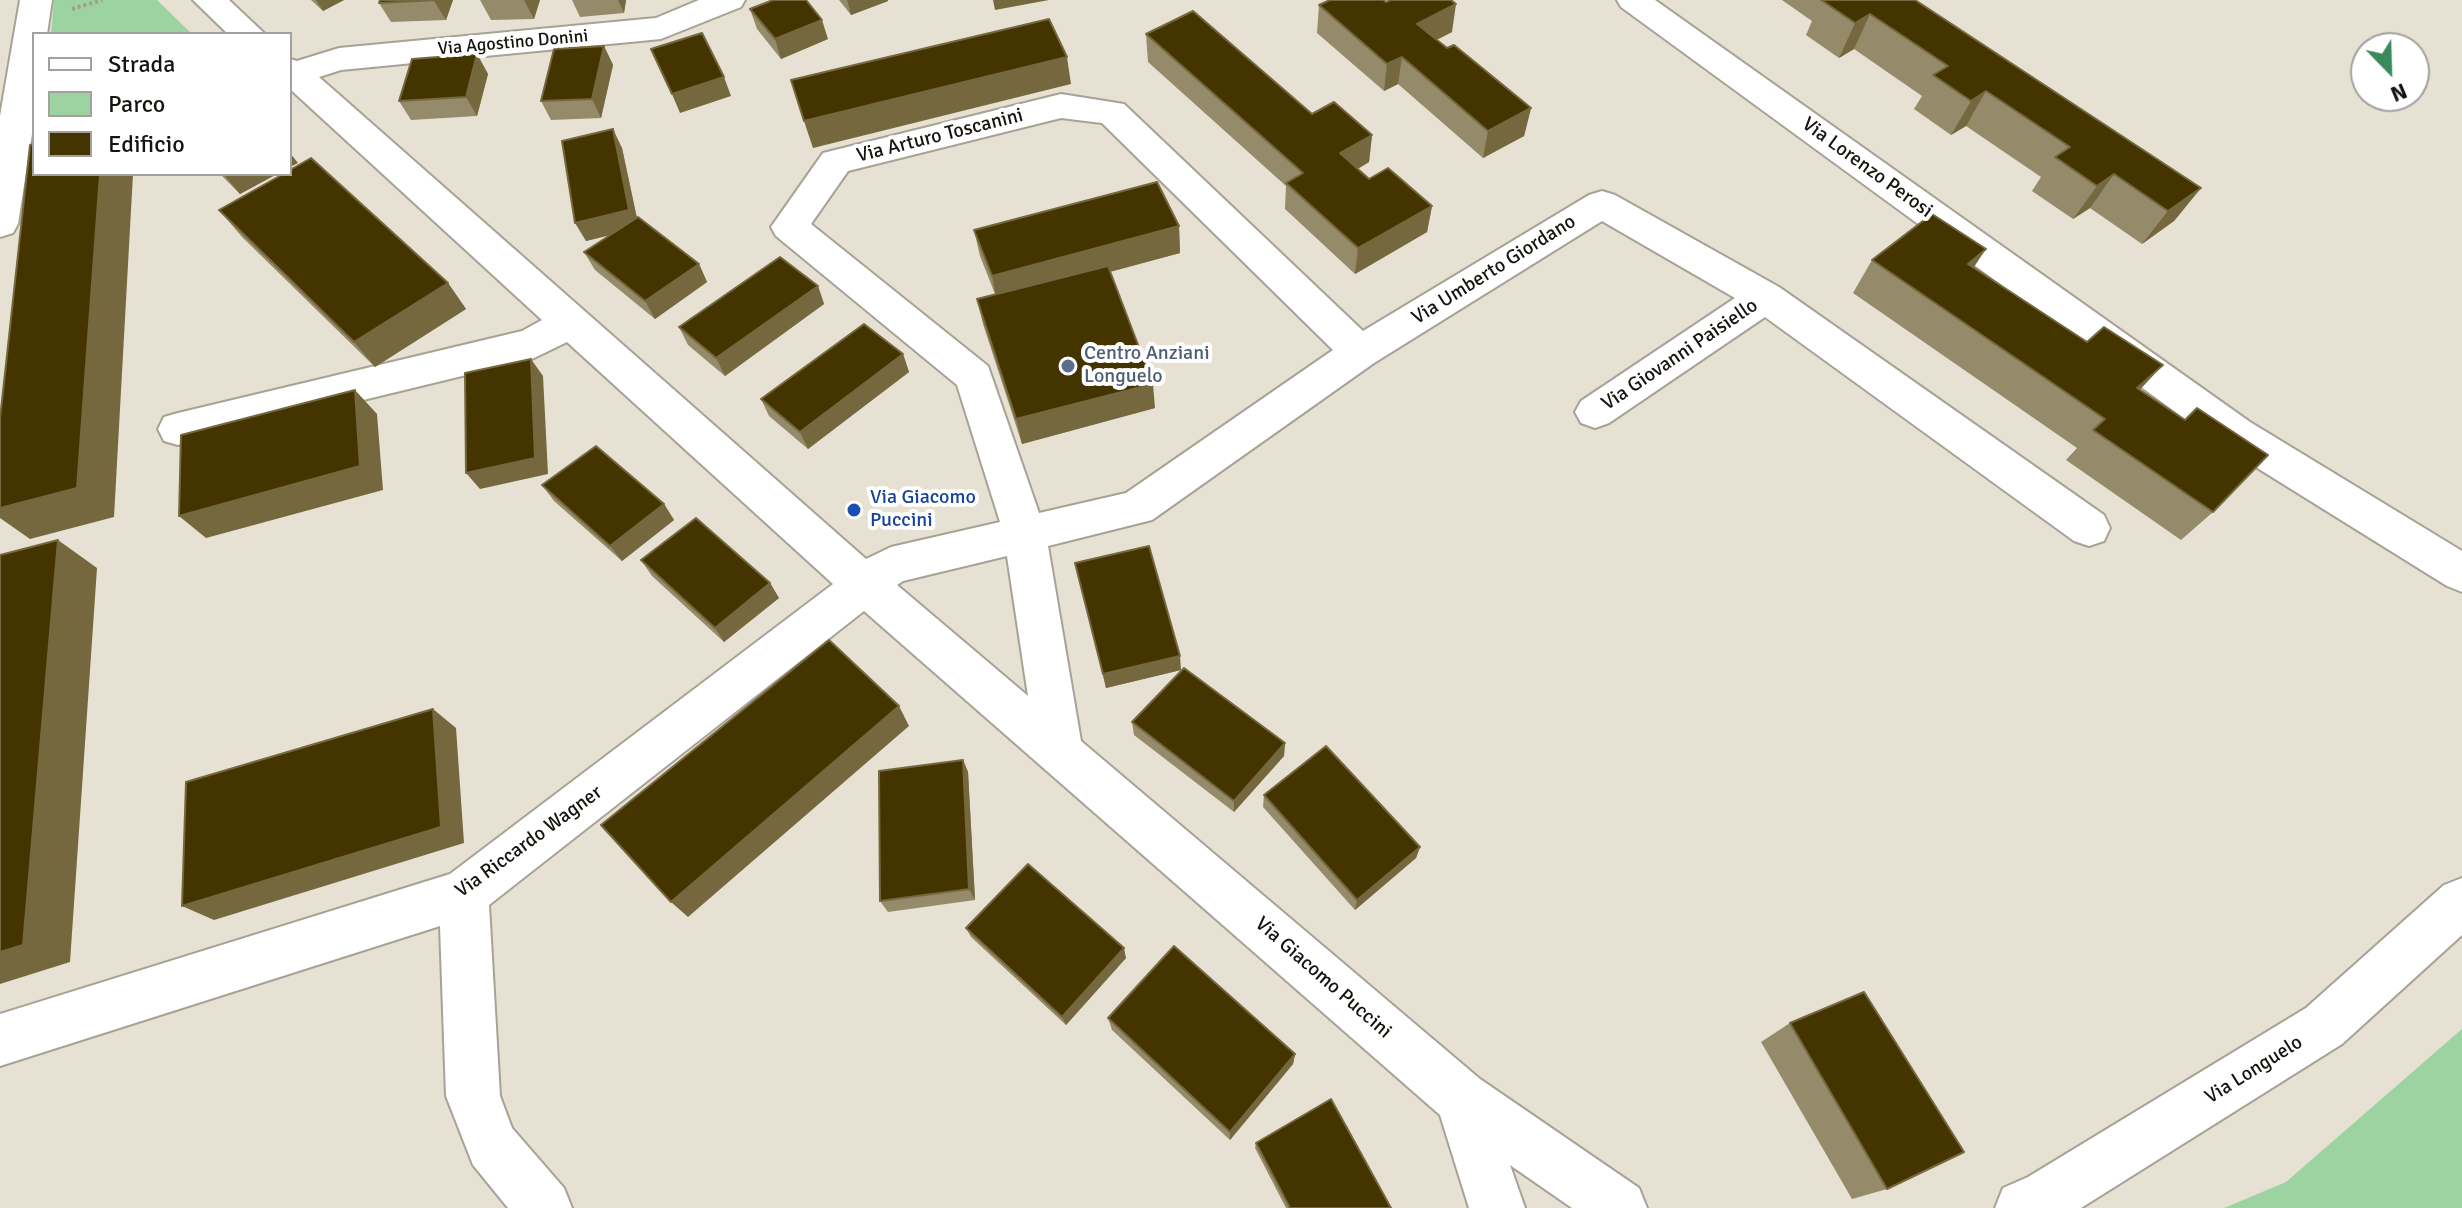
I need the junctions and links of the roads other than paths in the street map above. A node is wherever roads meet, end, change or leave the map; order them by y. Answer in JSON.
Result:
{"nodes":[{"id":1,"x":36,"y":0,"type":"edge"},
{"id":2,"x":209,"y":0,"type":"edge"},
{"id":3,"x":729,"y":0,"type":"edge"},
{"id":4,"x":1633,"y":0,"type":"edge"},
{"id":5,"x":246,"y":32,"type":"edge"},
{"id":6,"x":292,"y":72,"type":"edge"},
{"id":7,"x":5,"y":153,"type":"edge"},
{"id":8,"x":0,"y":224,"type":"edge"},
{"id":9,"x":1765,"y":297,"type":"junction"},
{"id":10,"x":570,"y":322,"type":"junction"},
{"id":11,"x":1360,"y":352,"type":"junction"},
{"id":12,"x":1595,"y":412,"type":"dead end"},
{"id":13,"x":178,"y":429,"type":"dead end"},
{"id":14,"x":2089,"y":528,"type":"dead end"},
{"id":15,"x":1025,"y":535,"type":"junction"},
{"id":16,"x":2462,"y":573,"type":"edge"},
{"id":17,"x":868,"y":584,"type":"junction"},
{"id":18,"x":1059,"y":750,"type":"junction"},
{"id":19,"x":464,"y":894,"type":"junction"},
{"id":20,"x":2462,"y":902,"type":"edge"},
{"id":21,"x":0,"y":1040,"type":"edge"},
{"id":22,"x":1461,"y":1098,"type":"junction"},
{"id":23,"x":544,"y":1208,"type":"edge"},
{"id":24,"x":1497,"y":1208,"type":"edge"},
{"id":25,"x":1619,"y":1208,"type":"edge"},
{"id":26,"x":2023,"y":1208,"type":"edge"}],
"edges":[{"from":1,"to":7,"type":"street"},
{"from":2,"to":5,"type":"street"},
{"from":3,"to":6,"type":"street","name":"Via Agostino Donini"},
{"from":4,"to":16,"type":"street","name":"Via Lorenzo Perosi"},
{"from":6,"to":10,"type":"street","name":"Via Giacomo Puccini"},
{"from":7,"to":8,"type":"street"},
{"from":9,"to":11,"type":"street","name":"Via Umberto Giordano"},
{"from":9,"to":12,"type":"street","name":"Via Giovanni Paisiello"},
{"from":9,"to":14,"type":"street","name":"Via Umberto Giordano"},
{"from":10,"to":13,"type":"street"},
{"from":10,"to":17,"type":"street","name":"Via Giacomo Puccini"},
{"from":11,"to":15,"type":"street","name":"Via Umberto Giordano"},
{"from":11,"to":15,"type":"street","name":"Via Arturo Toscanini"},
{"from":15,"to":17,"type":"street","name":"Via Umberto Giordano"},
{"from":15,"to":18,"type":"street","name":"Via Arturo Toscanini"},
{"from":17,"to":18,"type":"street","name":"Via Giacomo Puccini"},
{"from":17,"to":19,"type":"street","name":"Via Riccardo Wagner"},
{"from":18,"to":22,"type":"street","name":"Via Giacomo Puccini"},
{"from":19,"to":21,"type":"street","name":"Via Riccardo Wagner"},
{"from":19,"to":23,"type":"street"},
{"from":20,"to":26,"type":"street","name":"Via Longuelo"},
{"from":22,"to":24,"type":"street"},
{"from":22,"to":25,"type":"street","name":"Via Giacomo Puccini"}]}
